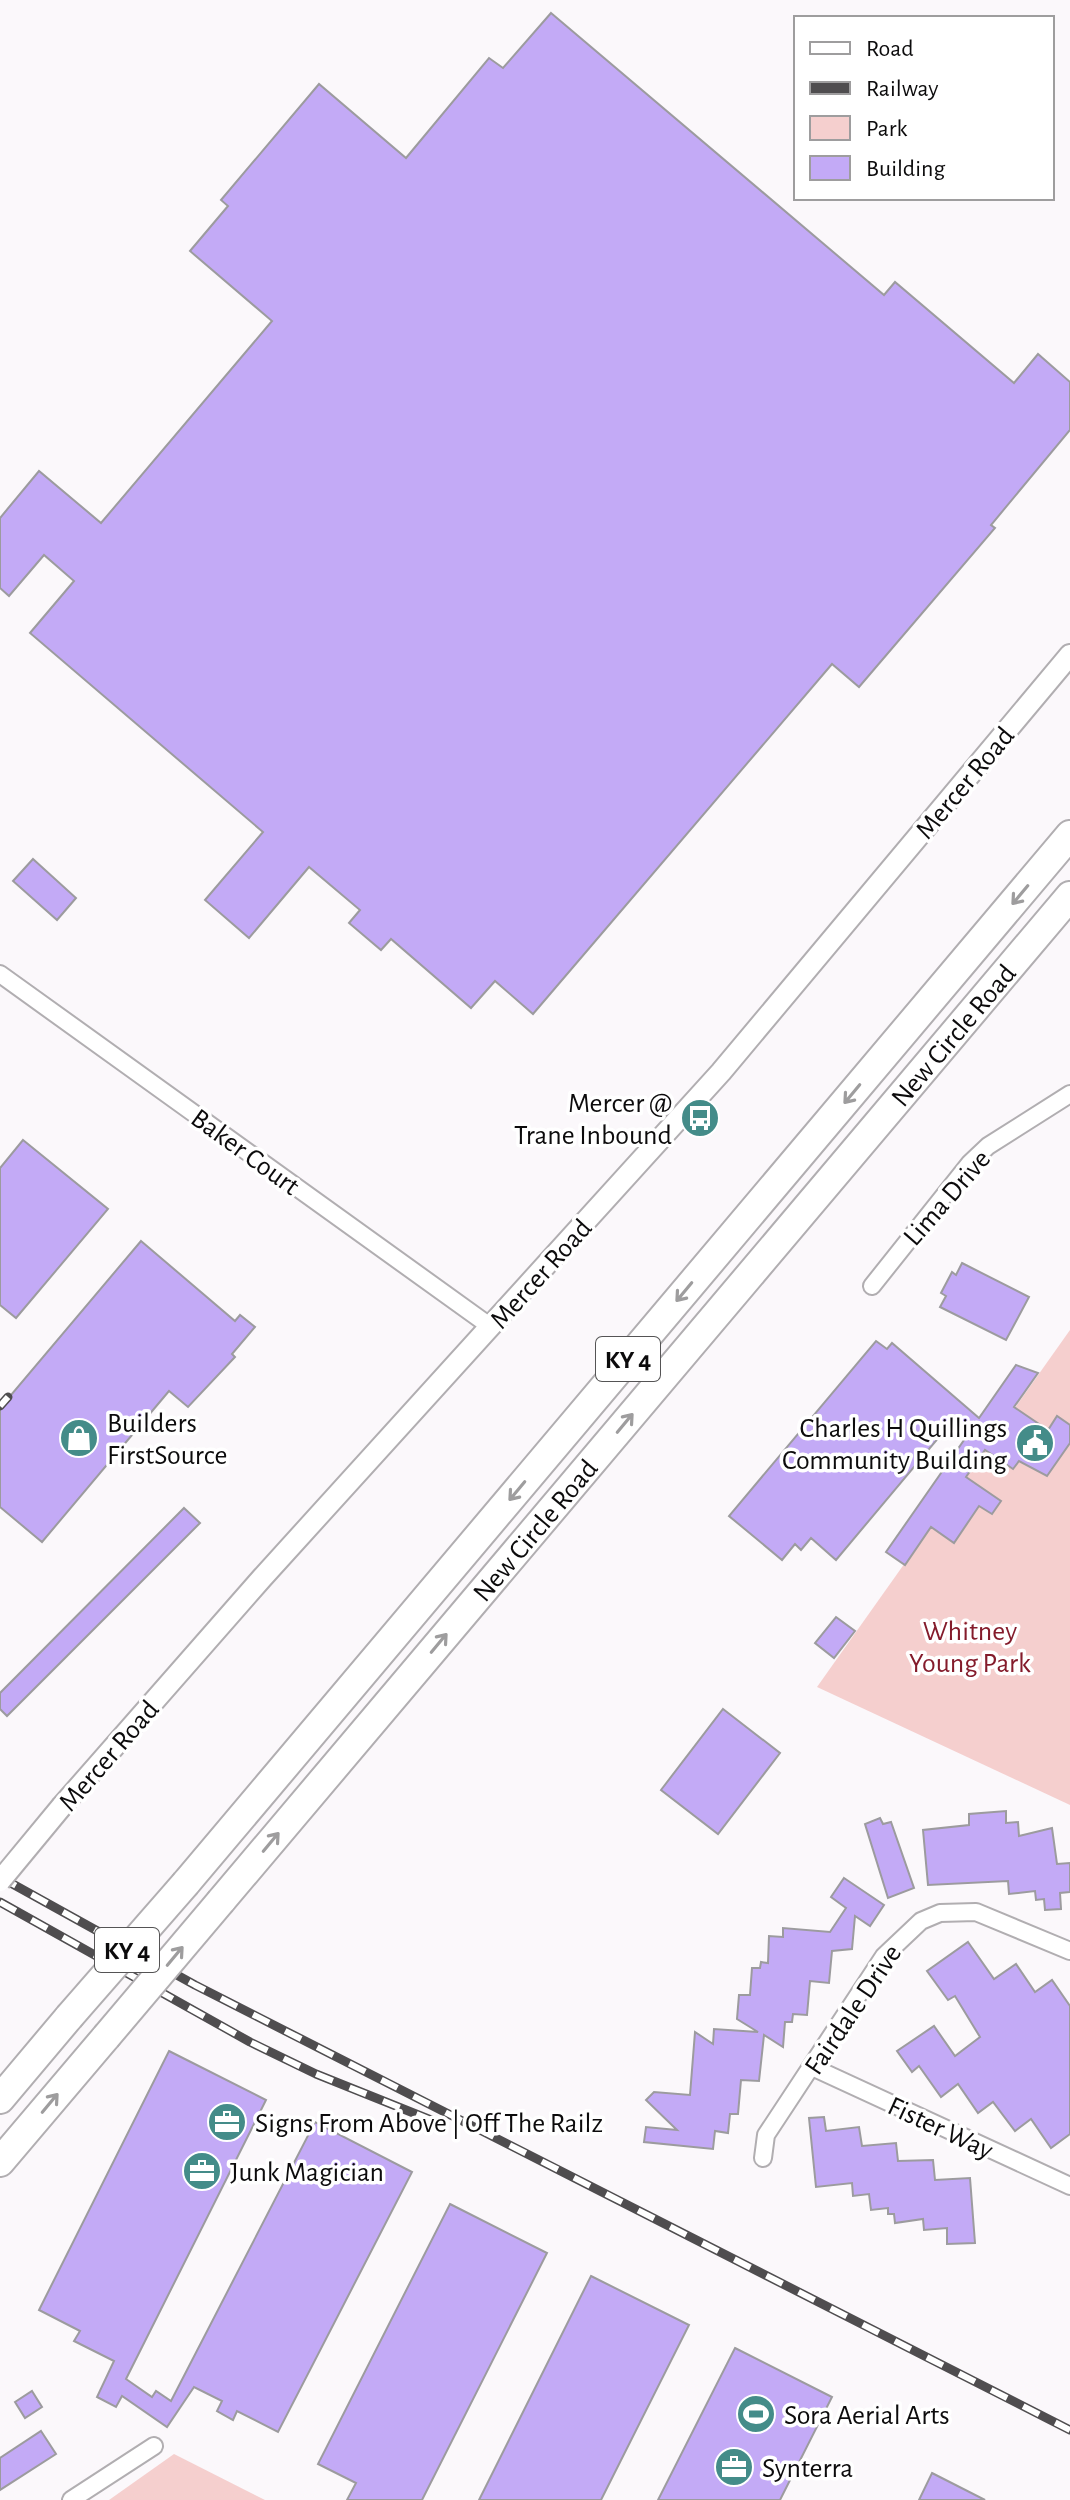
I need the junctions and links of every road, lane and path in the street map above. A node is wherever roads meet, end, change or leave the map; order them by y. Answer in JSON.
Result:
{"nodes":[{"id":1,"x":1070,"y":655,"type":"edge"},
{"id":2,"x":1070,"y":835,"type":"edge"},
{"id":3,"x":1070,"y":896,"type":"edge"},
{"id":4,"x":0,"y":974,"type":"edge"},
{"id":5,"x":1070,"y":1094,"type":"edge"},
{"id":6,"x":872,"y":1286,"type":"dead end"},
{"id":7,"x":491,"y":1327,"type":"junction"},
{"id":8,"x":0,"y":1881,"type":"edge"},
{"id":9,"x":1070,"y":1951,"type":"edge"},
{"id":10,"x":812,"y":2067,"type":"junction"},
{"id":11,"x":0,"y":2099,"type":"edge"},
{"id":12,"x":763,"y":2158,"type":"dead end"},
{"id":13,"x":0,"y":2162,"type":"edge"},
{"id":14,"x":1070,"y":2186,"type":"edge"},
{"id":15,"x":154,"y":2446,"type":"dead end"},
{"id":16,"x":71,"y":2500,"type":"edge"}],
"edges":[{"from":1,"to":7,"type":"street","name":"Mercer Road"},
{"from":2,"to":11,"type":"highway","name":"New Circle Road","number":"KY 4","one_way":true,"bridge":true},
{"from":13,"to":3,"type":"highway","name":"New Circle Road","number":"KY 4","one_way":true,"bridge":true},
{"from":4,"to":7,"type":"street","name":"Baker Court"},
{"from":5,"to":6,"type":"street","name":"Lima Drive"},
{"from":7,"to":8,"type":"street","name":"Mercer Road","bridge":true},
{"from":9,"to":10,"type":"street","name":"Fairdale Drive"},
{"from":10,"to":12,"type":"street","name":"Fairdale Drive"},
{"from":10,"to":14,"type":"street","name":"Fister Way"},
{"from":15,"to":16,"type":"street"}]}
